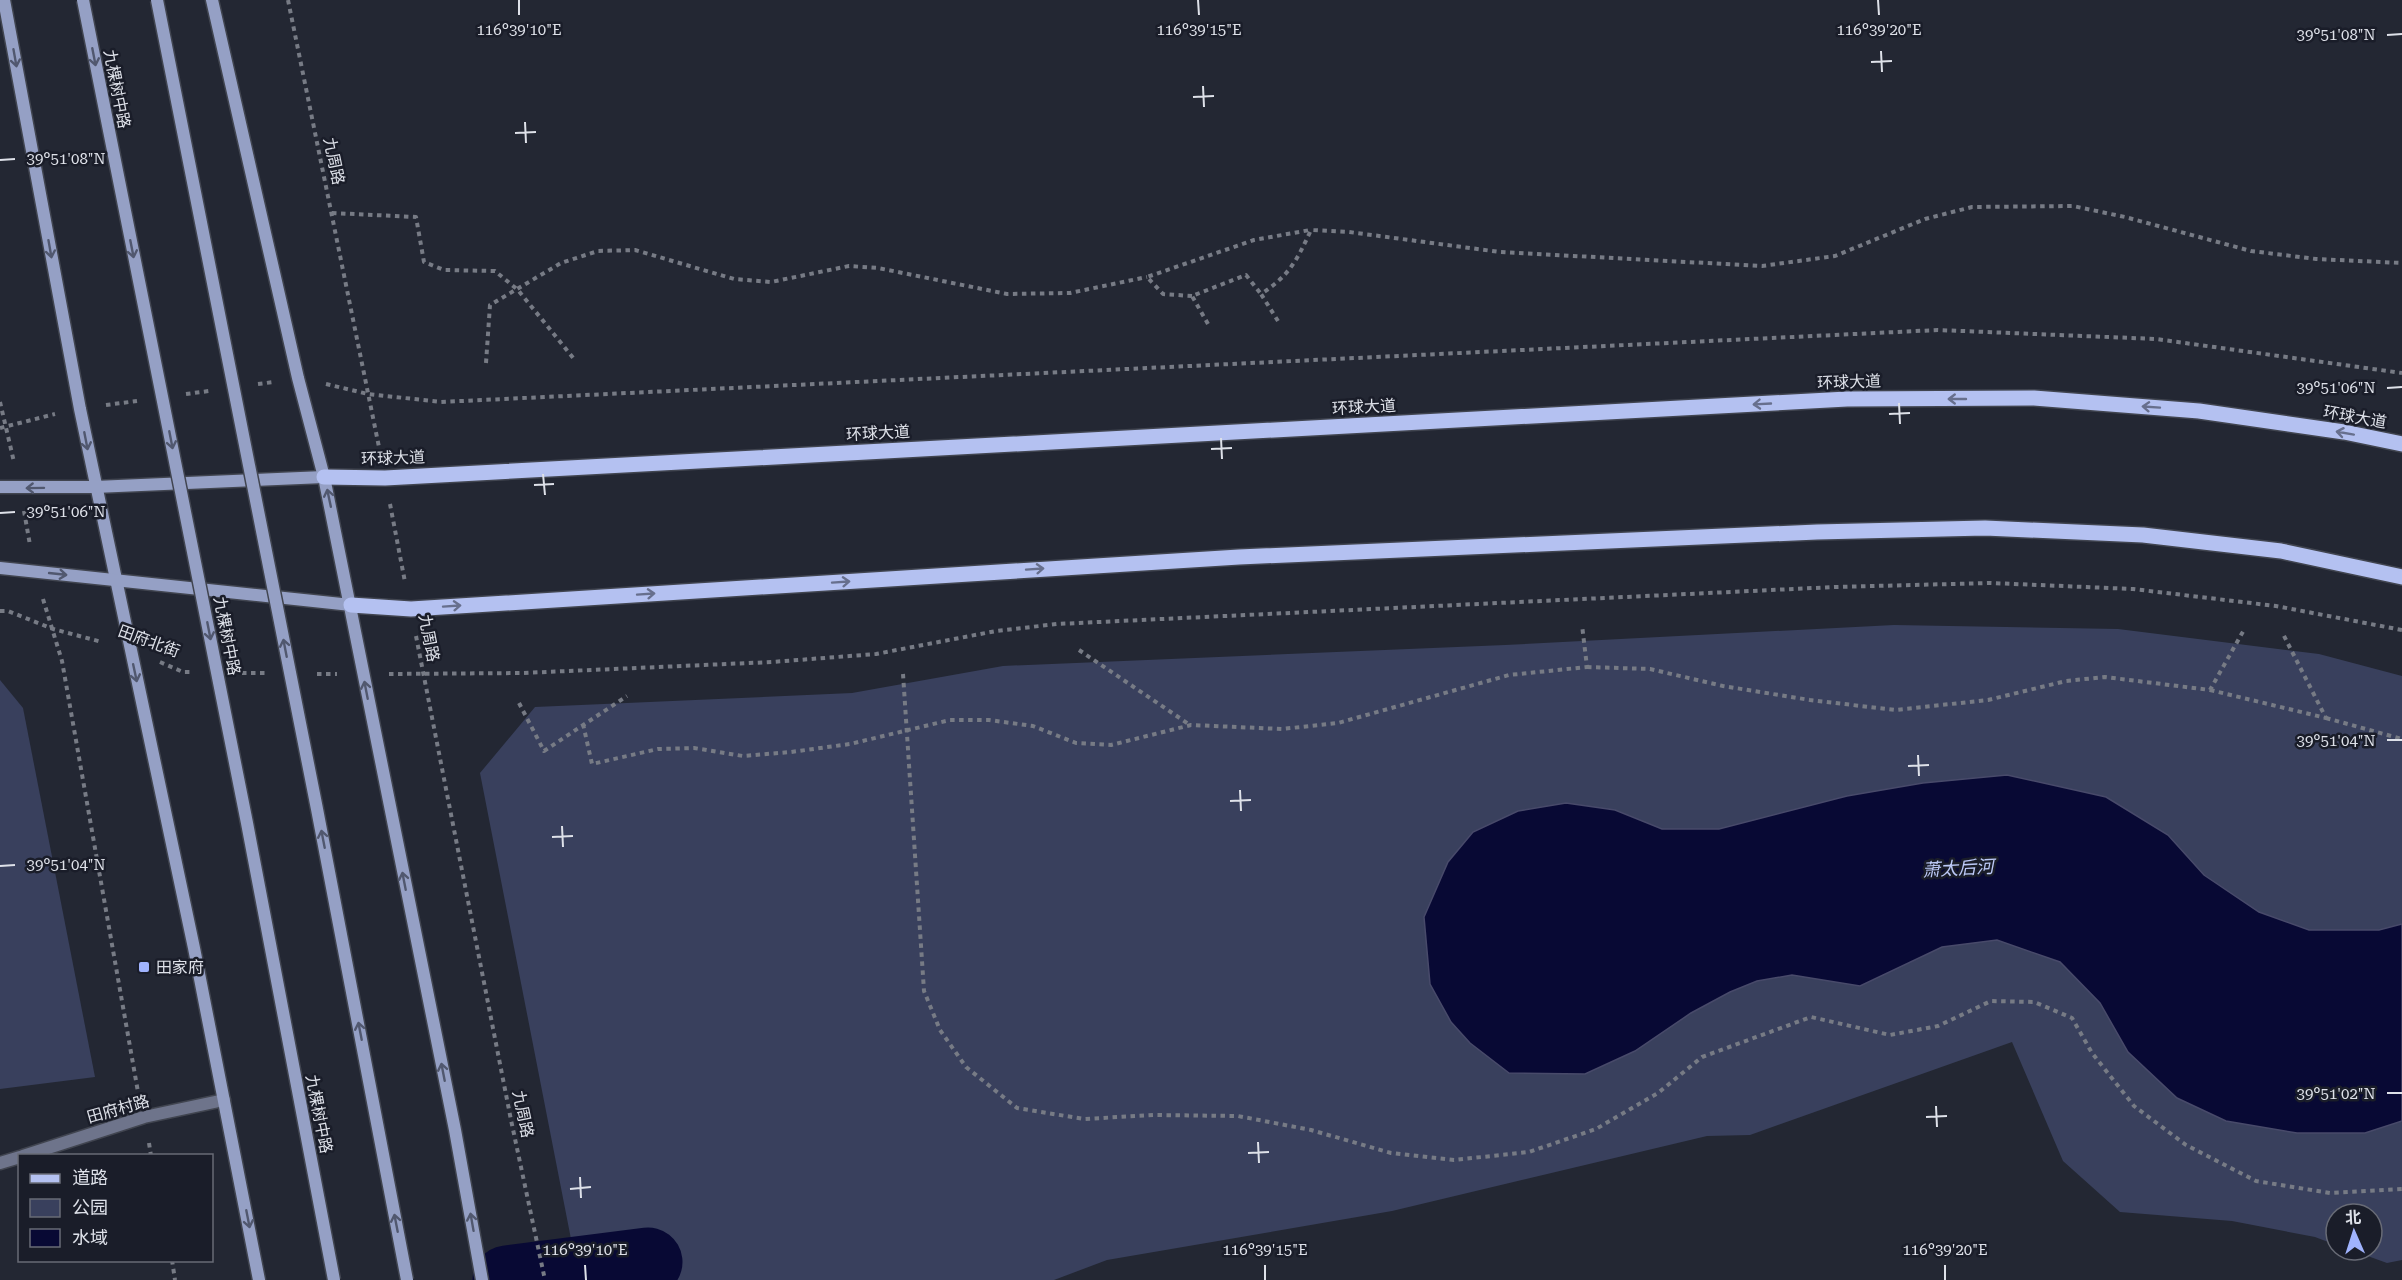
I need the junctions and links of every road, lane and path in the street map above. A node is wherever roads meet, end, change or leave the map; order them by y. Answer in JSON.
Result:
{"nodes":[{"id":1,"x":4,"y":0,"type":"edge"},
{"id":2,"x":83,"y":0,"type":"edge"},
{"id":3,"x":157,"y":0,"type":"edge"},
{"id":4,"x":212,"y":0,"type":"edge"},
{"id":5,"x":288,"y":0,"type":"edge"},
{"id":6,"x":332,"y":213,"type":"junction"},
{"id":7,"x":1311,"y":230,"type":"junction"},
{"id":8,"x":2402,"y":262,"type":"edge"},
{"id":9,"x":1147,"y":277,"type":"junction"},
{"id":10,"x":518,"y":291,"type":"junction"},
{"id":11,"x":1262,"y":294,"type":"junction"},
{"id":12,"x":1192,"y":296,"type":"junction"},
{"id":13,"x":1278,"y":321,"type":"dead end"},
{"id":14,"x":1208,"y":324,"type":"dead end"},
{"id":15,"x":574,"y":359,"type":"dead end"},
{"id":16,"x":486,"y":363,"type":"dead end"},
{"id":17,"x":2402,"y":373,"type":"edge"},
{"id":18,"x":298,"y":378,"type":"junction"},
{"id":19,"x":252,"y":385,"type":"dead end"},
{"id":20,"x":218,"y":389,"type":"dead end"},
{"id":21,"x":183,"y":394,"type":"dead end"},
{"id":22,"x":368,"y":394,"type":"junction"},
{"id":23,"x":149,"y":399,"type":"dead end"},
{"id":24,"x":0,"y":402,"type":"edge"},
{"id":25,"x":80,"y":409,"type":"junction"},
{"id":26,"x":6,"y":425,"type":"junction"},
{"id":27,"x":0,"y":428,"type":"edge"},
{"id":28,"x":2402,"y":444,"type":"edge"},
{"id":29,"x":324,"y":477,"type":"junction"},
{"id":30,"x":385,"y":478,"type":"junction"},
{"id":31,"x":0,"y":487,"type":"edge"},
{"id":32,"x":95,"y":487,"type":"junction"},
{"id":33,"x":20,"y":488,"type":"junction"},
{"id":34,"x":0,"y":568,"type":"edge"},
{"id":35,"x":35,"y":572,"type":"junction"},
{"id":36,"x":2402,"y":577,"type":"edge"},
{"id":37,"x":117,"y":580,"type":"junction"},
{"id":38,"x":351,"y":605,"type":"junction"},
{"id":39,"x":411,"y":609,"type":"junction"},
{"id":40,"x":0,"y":610,"type":"edge"},
{"id":41,"x":1582,"y":625,"type":"dead end"},
{"id":42,"x":53,"y":628,"type":"junction"},
{"id":43,"x":2245,"y":628,"type":"dead end"},
{"id":44,"x":2402,"y":630,"type":"edge"},
{"id":45,"x":2283,"y":634,"type":"dead end"},
{"id":46,"x":130,"y":650,"type":"junction"},
{"id":47,"x":1079,"y":650,"type":"dead end"},
{"id":48,"x":1587,"y":667,"type":"junction"},
{"id":49,"x":195,"y":672,"type":"dead end"},
{"id":50,"x":231,"y":673,"type":"dead end"},
{"id":51,"x":267,"y":673,"type":"dead end"},
{"id":52,"x":423,"y":673,"type":"junction"},
{"id":53,"x":315,"y":674,"type":"dead end"},
{"id":54,"x":903,"y":674,"type":"dead end"},
{"id":55,"x":363,"y":675,"type":"junction"},
{"id":56,"x":2210,"y":690,"type":"junction"},
{"id":57,"x":627,"y":696,"type":"dead end"},
{"id":58,"x":519,"y":703,"type":"dead end"},
{"id":59,"x":2326,"y":718,"type":"junction"},
{"id":60,"x":583,"y":724,"type":"junction"},
{"id":61,"x":1191,"y":725,"type":"junction"},
{"id":62,"x":907,"y":729,"type":"junction"},
{"id":63,"x":2402,"y":739,"type":"edge"},
{"id":64,"x":224,"y":1100,"type":"junction"},
{"id":65,"x":144,"y":1117,"type":"junction"},
{"id":66,"x":27,"y":1154,"type":"edge"},
{"id":67,"x":151,"y":1154,"type":"edge"},
{"id":68,"x":18,"y":1157,"type":"edge"},
{"id":69,"x":0,"y":1163,"type":"edge"},
{"id":70,"x":2402,"y":1189,"type":"edge"},
{"id":71,"x":172,"y":1262,"type":"edge"},
{"id":72,"x":175,"y":1280,"type":"edge"},
{"id":73,"x":259,"y":1280,"type":"edge"},
{"id":74,"x":334,"y":1280,"type":"edge"},
{"id":75,"x":407,"y":1280,"type":"edge"},
{"id":76,"x":482,"y":1280,"type":"edge"},
{"id":77,"x":545,"y":1280,"type":"edge"}],
"edges":[{"from":1,"to":25,"type":"main road","one_way":true},
{"from":2,"to":74,"type":"main road","name":"九棵树中路","one_way":true,"bridge":true},
{"from":75,"to":3,"type":"main road","one_way":true,"bridge":true},
{"from":4,"to":18,"type":"main road"},
{"from":5,"to":6,"type":"path","name":"九周路"},
{"from":6,"to":10,"type":"path"},
{"from":6,"to":22,"type":"path","name":"九周路"},
{"from":7,"to":8,"type":"path"},
{"from":7,"to":9,"type":"path"},
{"from":7,"to":11,"type":"path"},
{"from":9,"to":10,"type":"path"},
{"from":9,"to":12,"type":"path"},
{"from":10,"to":15,"type":"path"},
{"from":10,"to":16,"type":"path"},
{"from":11,"to":12,"type":"path"},
{"from":11,"to":13,"type":"path"},
{"from":12,"to":14,"type":"path"},
{"from":17,"to":22,"type":"path"},
{"from":18,"to":19,"type":"path"},
{"from":18,"to":22,"type":"path"},
{"from":18,"to":29,"type":"main road"},
{"from":20,"to":21,"type":"path"},
{"from":22,"to":30,"type":"path","name":"九周路"},
{"from":23,"to":25,"type":"path"},
{"from":24,"to":26,"type":"path"},
{"from":25,"to":26,"type":"path"},
{"from":25,"to":32,"type":"main road","one_way":true},
{"from":26,"to":27,"type":"path"},
{"from":26,"to":33,"type":"path"},
{"from":28,"to":30,"type":"main road","name":"环球大道","one_way":true},
{"from":29,"to":30,"type":"main road","name":"环球大道"},
{"from":29,"to":32,"type":"main road"},
{"from":38,"to":29,"type":"main road","one_way":true},
{"from":30,"to":39,"type":"path","name":"九周路"},
{"from":31,"to":33,"type":"main road"},
{"from":32,"to":33,"type":"main road","one_way":true},
{"from":32,"to":37,"type":"main road"},
{"from":33,"to":35,"type":"path"},
{"from":34,"to":35,"type":"main road"},
{"from":35,"to":37,"type":"main road","one_way":true},
{"from":35,"to":42,"type":"path"},
{"from":39,"to":36,"type":"main road","one_way":true},
{"from":37,"to":38,"type":"main road"},
{"from":37,"to":46,"type":"main road"},
{"from":38,"to":39,"type":"main road"},
{"from":38,"to":55,"type":"main road"},
{"from":39,"to":52,"type":"path","name":"九周路"},
{"from":40,"to":42,"type":"path","name":"田府北街"},
{"from":41,"to":48,"type":"path"},
{"from":42,"to":46,"type":"path","name":"田府北街"},
{"from":42,"to":65,"type":"path"},
{"from":43,"to":56,"type":"path"},
{"from":44,"to":52,"type":"path"},
{"from":45,"to":59,"type":"path"},
{"from":46,"to":49,"type":"path","name":"田府北街"},
{"from":46,"to":64,"type":"main road","one_way":true},
{"from":47,"to":61,"type":"path"},
{"from":48,"to":56,"type":"path"},
{"from":48,"to":61,"type":"path"},
{"from":50,"to":51,"type":"path"},
{"from":52,"to":55,"type":"path"},
{"from":52,"to":77,"type":"path","name":"九周路"},
{"from":53,"to":55,"type":"path"},
{"from":54,"to":62,"type":"path"},
{"from":76,"to":55,"type":"main road","one_way":true},
{"from":56,"to":59,"type":"path"},
{"from":57,"to":60,"type":"path"},
{"from":58,"to":60,"type":"path"},
{"from":59,"to":63,"type":"path"},
{"from":60,"to":62,"type":"path"},
{"from":61,"to":62,"type":"path"},
{"from":62,"to":70,"type":"path"},
{"from":64,"to":65,"type":"street","name":"田府村路"},
{"from":64,"to":73,"type":"main road","one_way":true},
{"from":65,"to":66,"type":"street","name":"田府村路"},
{"from":65,"to":67,"type":"path"},
{"from":68,"to":69,"type":"street","name":"田府村路"},
{"from":71,"to":72,"type":"path"}]}
